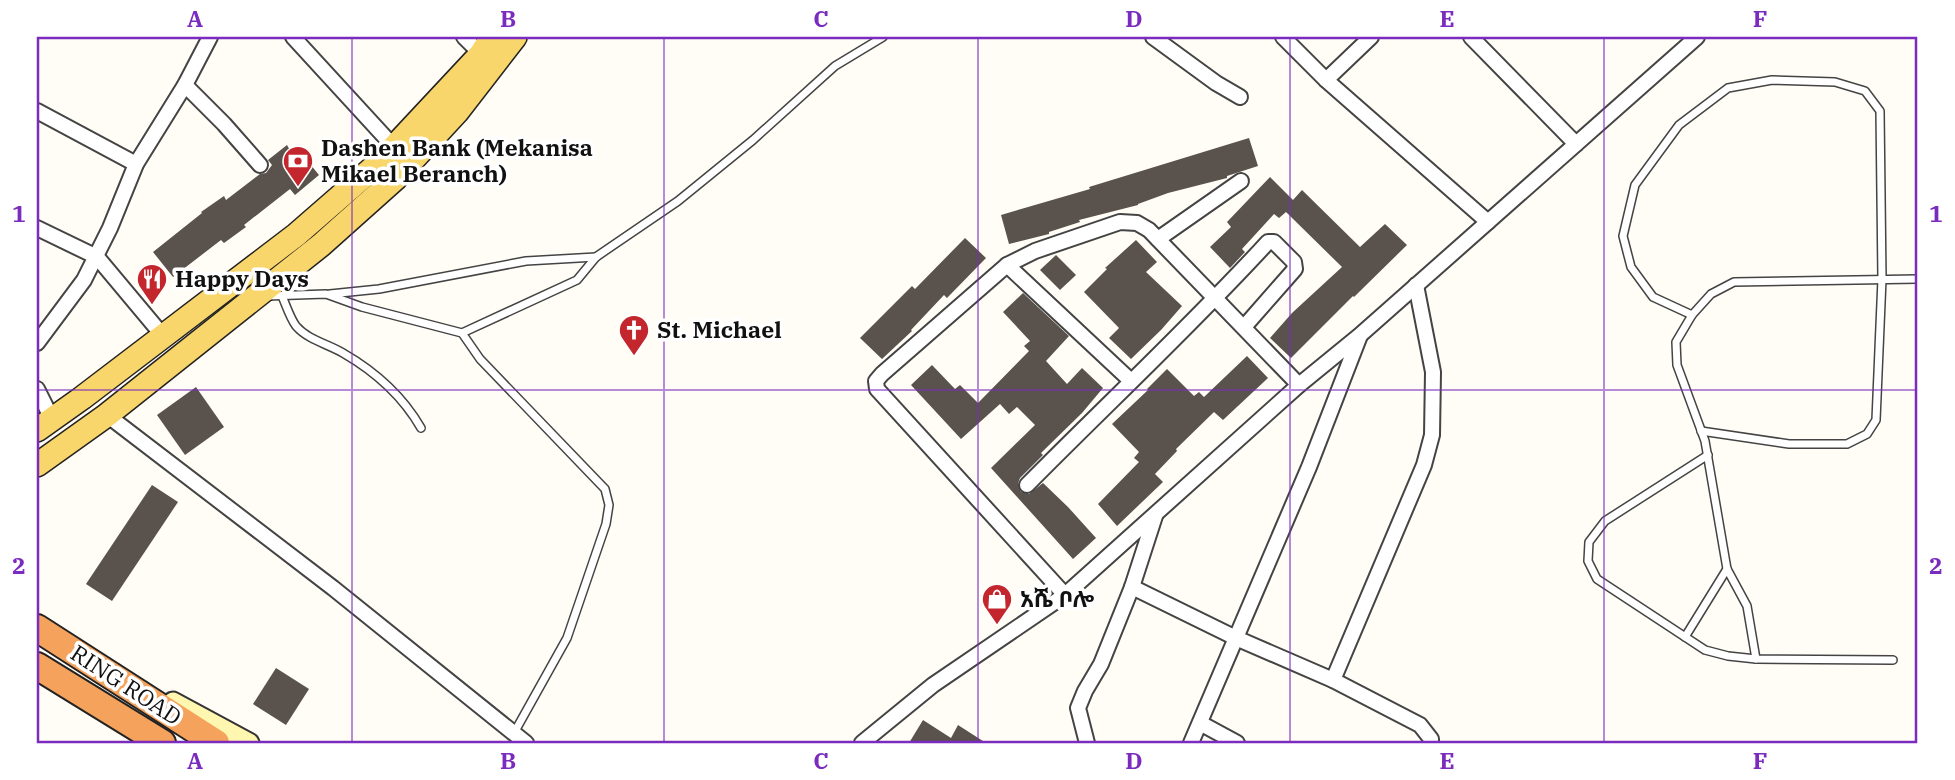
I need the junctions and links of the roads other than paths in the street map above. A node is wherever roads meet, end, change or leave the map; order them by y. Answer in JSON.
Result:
{"nodes":[{"id":1,"x":210,"y":37,"type":"edge"},
{"id":2,"x":293,"y":37,"type":"edge"},
{"id":3,"x":464,"y":37,"type":"edge"},
{"id":4,"x":515,"y":37,"type":"edge"},
{"id":5,"x":883,"y":37,"type":"edge"},
{"id":6,"x":1153,"y":37,"type":"edge"},
{"id":7,"x":1283,"y":37,"type":"edge"},
{"id":8,"x":1371,"y":37,"type":"edge"},
{"id":9,"x":1471,"y":37,"type":"edge"},
{"id":10,"x":1697,"y":37,"type":"edge"},
{"id":11,"x":486,"y":45,"type":"edge"},
{"id":12,"x":1326,"y":80,"type":"junction"},
{"id":13,"x":185,"y":85,"type":"junction"},
{"id":14,"x":1240,"y":97,"type":"dead end"},
{"id":15,"x":448,"y":105,"type":"junction"},
{"id":16,"x":37,"y":111,"type":"edge"},
{"id":17,"x":1576,"y":144,"type":"junction"},
{"id":18,"x":394,"y":147,"type":"junction"},
{"id":19,"x":136,"y":164,"type":"junction"},
{"id":20,"x":260,"y":165,"type":"dead end"},
{"id":21,"x":1241,"y":181,"type":"dead end"},
{"id":22,"x":1488,"y":222,"type":"junction"},
{"id":23,"x":37,"y":228,"type":"edge"},
{"id":24,"x":1158,"y":239,"type":"junction"},
{"id":25,"x":97,"y":257,"type":"junction"},
{"id":26,"x":596,"y":257,"type":"junction"},
{"id":27,"x":1007,"y":265,"type":"junction"},
{"id":28,"x":1918,"y":278,"type":"edge"},
{"id":29,"x":1882,"y":279,"type":"junction"},
{"id":30,"x":1416,"y":285,"type":"junction"},
{"id":31,"x":326,"y":294,"type":"junction"},
{"id":32,"x":258,"y":296,"type":"junction"},
{"id":33,"x":282,"y":296,"type":"junction"},
{"id":34,"x":1216,"y":299,"type":"junction"},
{"id":35,"x":1692,"y":315,"type":"junction"},
{"id":36,"x":1244,"y":327,"type":"junction"},
{"id":37,"x":462,"y":333,"type":"junction"},
{"id":38,"x":1359,"y":336,"type":"junction"},
{"id":39,"x":164,"y":337,"type":"junction"},
{"id":40,"x":37,"y":343,"type":"edge"},
{"id":41,"x":1131,"y":381,"type":"junction"},
{"id":42,"x":1299,"y":385,"type":"junction"},
{"id":43,"x":37,"y":389,"type":"edge"},
{"id":44,"x":107,"y":415,"type":"junction"},
{"id":45,"x":44,"y":425,"type":"edge"},
{"id":46,"x":421,"y":428,"type":"dead end"},
{"id":47,"x":1701,"y":431,"type":"junction"},
{"id":48,"x":1708,"y":455,"type":"junction"},
{"id":49,"x":37,"y":465,"type":"edge"},
{"id":50,"x":1027,"y":485,"type":"dead end"},
{"id":51,"x":1156,"y":513,"type":"junction"},
{"id":52,"x":1727,"y":569,"type":"junction"},
{"id":53,"x":1132,"y":587,"type":"junction"},
{"id":54,"x":1065,"y":595,"type":"junction"},
{"id":55,"x":37,"y":628,"type":"edge"},
{"id":56,"x":1685,"y":637,"type":"junction"},
{"id":57,"x":1236,"y":638,"type":"junction"},
{"id":58,"x":1756,"y":659,"type":"junction"},
{"id":59,"x":1894,"y":660,"type":"dead end"},
{"id":60,"x":37,"y":666,"type":"edge"},
{"id":61,"x":1333,"y":680,"type":"junction"},
{"id":62,"x":120,"y":681,"type":"junction"},
{"id":63,"x":128,"y":723,"type":"junction"},
{"id":64,"x":1200,"y":723,"type":"junction"},
{"id":65,"x":512,"y":738,"type":"edge"},
{"id":66,"x":147,"y":743,"type":"edge"},
{"id":67,"x":162,"y":743,"type":"edge"},
{"id":68,"x":216,"y":743,"type":"edge"},
{"id":69,"x":249,"y":743,"type":"edge"},
{"id":70,"x":527,"y":743,"type":"edge"},
{"id":71,"x":862,"y":743,"type":"edge"},
{"id":72,"x":1087,"y":743,"type":"edge"},
{"id":73,"x":1191,"y":743,"type":"edge"},
{"id":74,"x":1237,"y":743,"type":"edge"},
{"id":75,"x":1431,"y":743,"type":"edge"}],
"edges":[{"from":1,"to":13,"type":"street"},
{"from":2,"to":18,"type":"street"},
{"from":3,"to":11,"type":"street"},
{"from":4,"to":15,"type":"main road"},
{"from":5,"to":26,"type":"lane"},
{"from":6,"to":14,"type":"street"},
{"from":7,"to":12,"type":"street"},
{"from":8,"to":12,"type":"street"},
{"from":9,"to":17,"type":"street"},
{"from":10,"to":17,"type":"street"},
{"from":11,"to":15,"type":"main road"},
{"from":12,"to":22,"type":"street"},
{"from":13,"to":19,"type":"street"},
{"from":13,"to":20,"type":"street"},
{"from":15,"to":18,"type":"main road"},
{"from":15,"to":32,"type":"main road"},
{"from":16,"to":19,"type":"street"},
{"from":17,"to":22,"type":"street"},
{"from":18,"to":39,"type":"main road"},
{"from":19,"to":25,"type":"street"},
{"from":21,"to":24,"type":"street"},
{"from":22,"to":30,"type":"street"},
{"from":23,"to":25,"type":"street"},
{"from":24,"to":27,"type":"street"},
{"from":24,"to":34,"type":"street"},
{"from":25,"to":39,"type":"street"},
{"from":25,"to":40,"type":"street"},
{"from":26,"to":31,"type":"lane"},
{"from":26,"to":37,"type":"lane"},
{"from":27,"to":41,"type":"street"},
{"from":27,"to":54,"type":"street"},
{"from":28,"to":29,"type":"lane"},
{"from":29,"to":35,"type":"lane"},
{"from":29,"to":35,"type":"lane"},
{"from":29,"to":47,"type":"lane"},
{"from":30,"to":38,"type":"street"},
{"from":30,"to":61,"type":"street"},
{"from":31,"to":33,"type":"lane"},
{"from":31,"to":37,"type":"lane"},
{"from":32,"to":33,"type":"lane"},
{"from":32,"to":44,"type":"main road"},
{"from":33,"to":46,"type":"lane"},
{"from":34,"to":36,"type":"street"},
{"from":34,"to":36,"type":"street"},
{"from":34,"to":41,"type":"street"},
{"from":35,"to":47,"type":"lane"},
{"from":36,"to":42,"type":"street"},
{"from":37,"to":65,"type":"lane"},
{"from":38,"to":42,"type":"street"},
{"from":38,"to":57,"type":"street"},
{"from":39,"to":45,"type":"main road"},
{"from":41,"to":50,"type":"street"},
{"from":42,"to":51,"type":"street"},
{"from":43,"to":45,"type":"street"},
{"from":44,"to":49,"type":"main road"},
{"from":44,"to":65,"type":"street"},
{"from":47,"to":48,"type":"lane"},
{"from":48,"to":52,"type":"lane"},
{"from":48,"to":56,"type":"lane"},
{"from":51,"to":53,"type":"street"},
{"from":51,"to":54,"type":"street"},
{"from":52,"to":56,"type":"lane"},
{"from":52,"to":58,"type":"lane"},
{"from":53,"to":57,"type":"street"},
{"from":53,"to":72,"type":"street"},
{"from":54,"to":71,"type":"street"},
{"from":55,"to":62,"type":"highway","name":"RING ROAD"},
{"from":56,"to":58,"type":"lane"},
{"from":57,"to":61,"type":"street"},
{"from":57,"to":64,"type":"street"},
{"from":58,"to":59,"type":"lane"},
{"from":60,"to":63,"type":"highway","name":"RING ROAD"},
{"from":61,"to":75,"type":"street"},
{"from":62,"to":68,"type":"highway","name":"RING ROAD"},
{"from":62,"to":69,"type":"street"},
{"from":63,"to":66,"type":"street"},
{"from":63,"to":67,"type":"highway","name":"RING ROAD"},
{"from":64,"to":73,"type":"street"},
{"from":64,"to":74,"type":"street"},
{"from":65,"to":70,"type":"street"}]}
